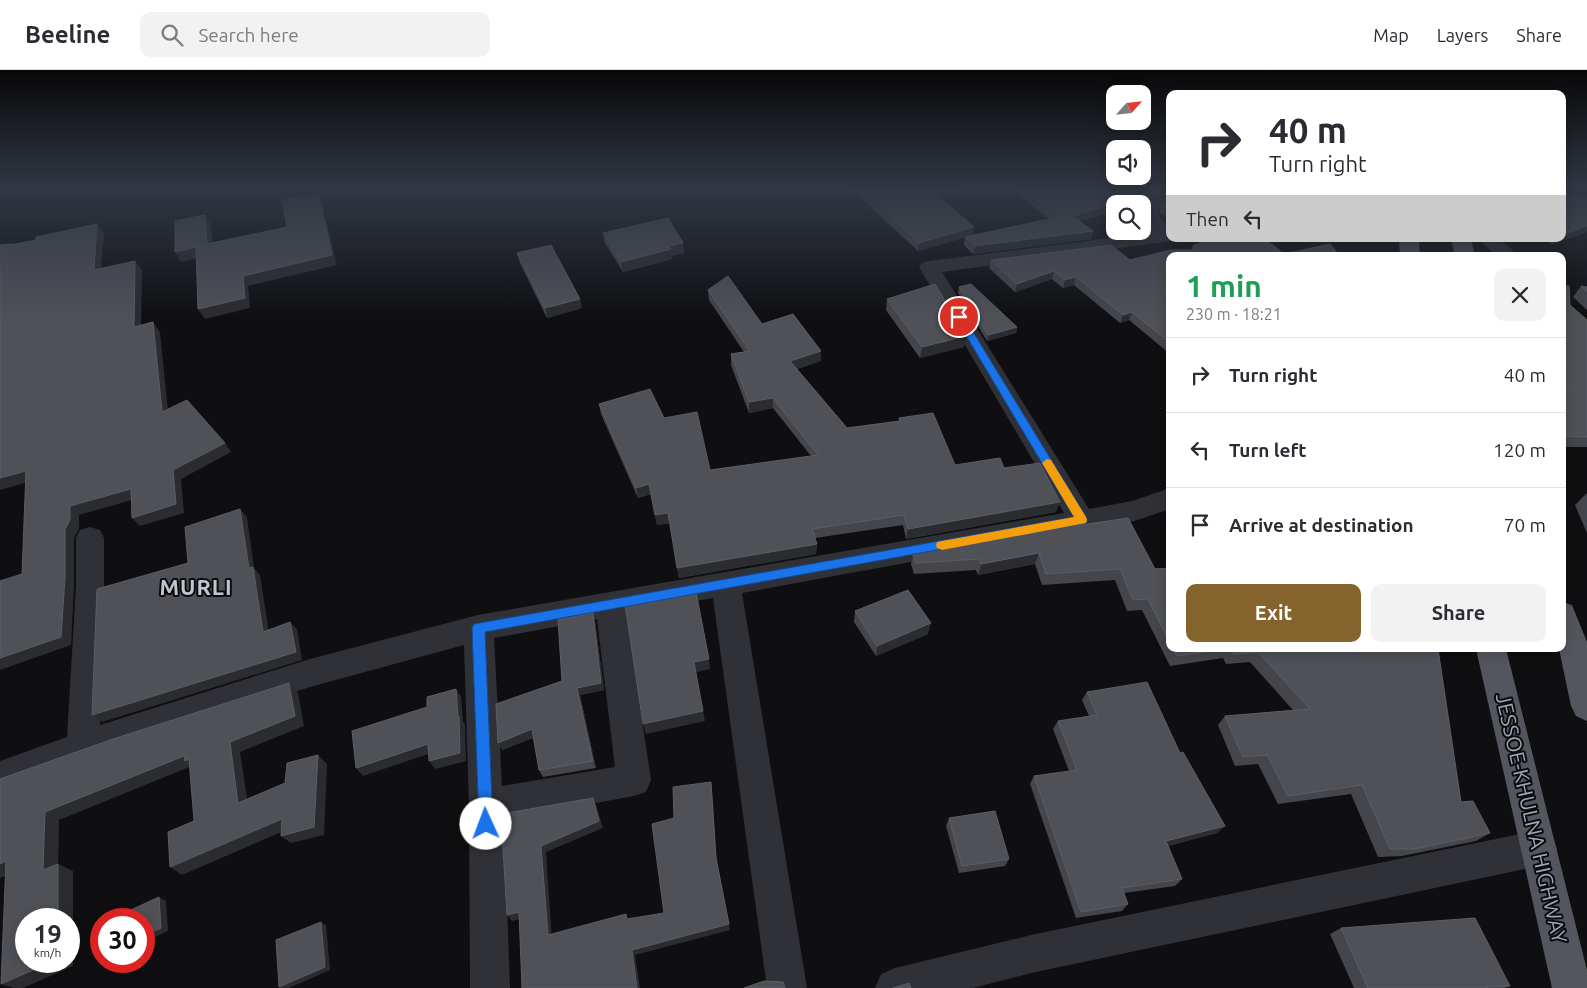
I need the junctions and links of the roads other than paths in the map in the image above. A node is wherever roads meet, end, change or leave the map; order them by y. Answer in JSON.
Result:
{"nodes":[{"id":1,"x":1168,"y":242,"type":"edge"},
{"id":2,"x":1492,"y":242,"type":"edge"},
{"id":3,"x":1503,"y":252,"type":"edge"},
{"id":4,"x":1166,"y":499,"type":"edge"},
{"id":5,"x":1082,"y":520,"type":"junction"},
{"id":6,"x":90,"y":538,"type":"dead end"},
{"id":7,"x":726,"y":584,"type":"junction"},
{"id":8,"x":610,"y":604,"type":"junction"},
{"id":9,"x":1566,"y":625,"type":"edge"},
{"id":10,"x":478,"y":628,"type":"junction"},
{"id":11,"x":1492,"y":652,"type":"edge"},
{"id":12,"x":1587,"y":706,"type":"edge"},
{"id":13,"x":83,"y":745,"type":"junction"},
{"id":14,"x":0,"y":777,"type":"edge"},
{"id":15,"x":486,"y":806,"type":"junction"},
{"id":16,"x":1539,"y":848,"type":"junction"},
{"id":17,"x":490,"y":988,"type":"edge"},
{"id":18,"x":787,"y":988,"type":"edge"},
{"id":19,"x":895,"y":988,"type":"edge"},
{"id":20,"x":1572,"y":988,"type":"edge"}],
"edges":[{"from":1,"to":5,"type":"street"},
{"from":2,"to":3,"type":"street"},
{"from":4,"to":5,"type":"street"},
{"from":5,"to":7,"type":"street"},
{"from":6,"to":13,"type":"street"},
{"from":7,"to":8,"type":"street"},
{"from":7,"to":18,"type":"street"},
{"from":8,"to":10,"type":"street"},
{"from":8,"to":15,"type":"street"},
{"from":9,"to":12,"type":"highway"},
{"from":10,"to":13,"type":"street"},
{"from":10,"to":15,"type":"street"},
{"from":11,"to":16,"type":"highway","name":"JESSOE-KHULNA HIGHWAY"},
{"from":13,"to":14,"type":"street"},
{"from":15,"to":17,"type":"street"},
{"from":16,"to":19,"type":"street"},
{"from":16,"to":20,"type":"highway","name":"JESSOE-KHULNA HIGHWAY"}]}
